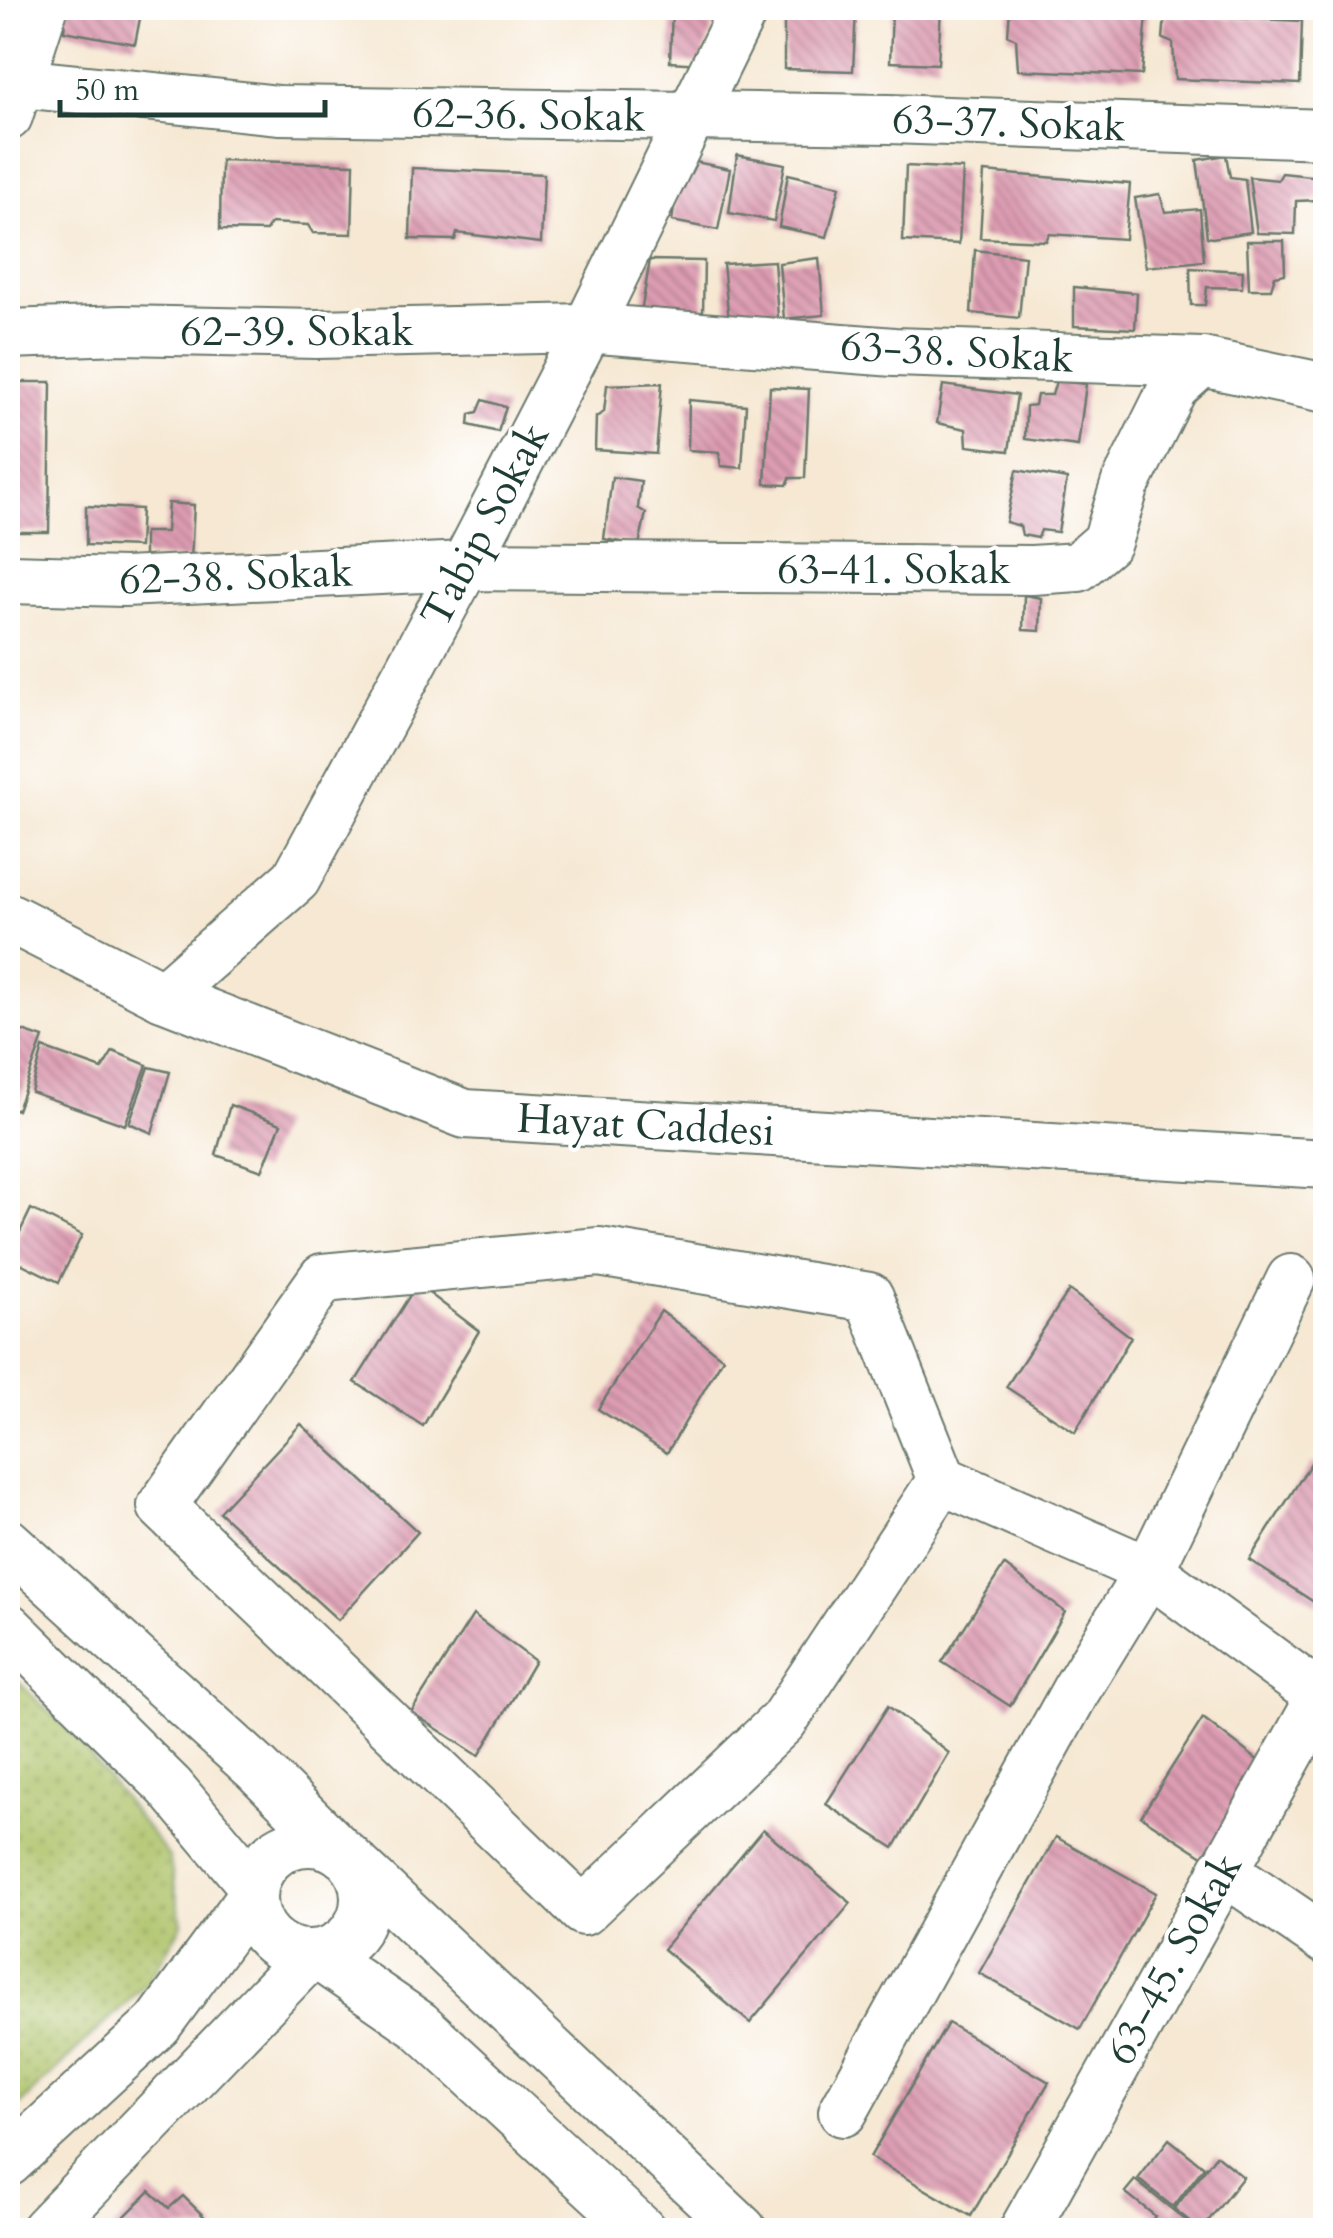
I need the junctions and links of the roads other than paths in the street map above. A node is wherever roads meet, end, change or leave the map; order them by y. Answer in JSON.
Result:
{"nodes":[{"id":1,"x":44,"y":8,"type":"edge"},
{"id":2,"x":744,"y":8,"type":"edge"},
{"id":3,"x":12,"y":92,"type":"edge"},
{"id":4,"x":692,"y":118,"type":"junction"},
{"id":5,"x":1326,"y":134,"type":"edge"},
{"id":6,"x":586,"y":328,"type":"junction"},
{"id":7,"x":8,"y":334,"type":"edge"},
{"id":8,"x":1202,"y":362,"type":"junction"},
{"id":9,"x":1326,"y":388,"type":"edge"},
{"id":10,"x":464,"y":566,"type":"junction"},
{"id":11,"x":8,"y":580,"type":"edge"},
{"id":12,"x":8,"y":917,"type":"edge"},
{"id":13,"x":163,"y":996,"type":"junction"},
{"id":14,"x":1326,"y":1164,"type":"edge"},
{"id":15,"x":1291,"y":1279,"type":"dead end"},
{"id":16,"x":942,"y":1480,"type":"junction"},
{"id":17,"x":8,"y":1544,"type":"edge"},
{"id":18,"x":1149,"y":1571,"type":"junction"},
{"id":19,"x":8,"y":1627,"type":"edge"},
{"id":20,"x":1323,"y":1692,"type":"edge"},
{"id":21,"x":347,"y":1858,"type":"junction"},
{"id":22,"x":1223,"y":1870,"type":"junction"},
{"id":23,"x":253,"y":1890,"type":"junction"},
{"id":24,"x":1326,"y":1940,"type":"edge"},
{"id":25,"x":313,"y":1954,"type":"junction"},
{"id":26,"x":843,"y":2112,"type":"dead end"},
{"id":27,"x":8,"y":2162,"type":"edge"},
{"id":28,"x":45,"y":2230,"type":"edge"},
{"id":29,"x":641,"y":2230,"type":"edge"},
{"id":30,"x":742,"y":2230,"type":"edge"},
{"id":31,"x":1024,"y":2230,"type":"edge"}],
"edges":[{"from":1,"to":3,"type":"street"},
{"from":2,"to":4,"type":"street","name":"Tabip Sokak"},
{"from":3,"to":4,"type":"street","name":"62-36. Sokak"},
{"from":4,"to":5,"type":"street","name":"63-37. Sokak"},
{"from":4,"to":6,"type":"street","name":"Tabip Sokak"},
{"from":6,"to":7,"type":"street","name":"62-39. Sokak"},
{"from":6,"to":8,"type":"street","name":"63-38. Sokak"},
{"from":6,"to":10,"type":"street","name":"Tabip Sokak"},
{"from":8,"to":9,"type":"street","name":"63-38. Sokak"},
{"from":8,"to":10,"type":"street","name":"63-41. Sokak"},
{"from":10,"to":11,"type":"street","name":"62-38. Sokak"},
{"from":10,"to":13,"type":"street","name":"Tabip Sokak"},
{"from":12,"to":13,"type":"street","name":"Hayat Caddesi"},
{"from":13,"to":14,"type":"street","name":"Hayat Caddesi"},
{"from":15,"to":18,"type":"street"},
{"from":16,"to":16,"type":"street"},
{"from":16,"to":18,"type":"street"},
{"from":17,"to":21,"type":"street"},
{"from":18,"to":20,"type":"street"},
{"from":18,"to":26,"type":"street"},
{"from":19,"to":23,"type":"street"},
{"from":20,"to":22,"type":"street","name":"63-45. Sokak"},
{"from":21,"to":23,"type":"street"},
{"from":21,"to":25,"type":"street"},
{"from":21,"to":30,"type":"street"},
{"from":22,"to":24,"type":"street"},
{"from":22,"to":31,"type":"street","name":"63-45. Sokak"},
{"from":23,"to":25,"type":"street"},
{"from":23,"to":27,"type":"street"},
{"from":25,"to":28,"type":"street"},
{"from":25,"to":29,"type":"street"}]}
